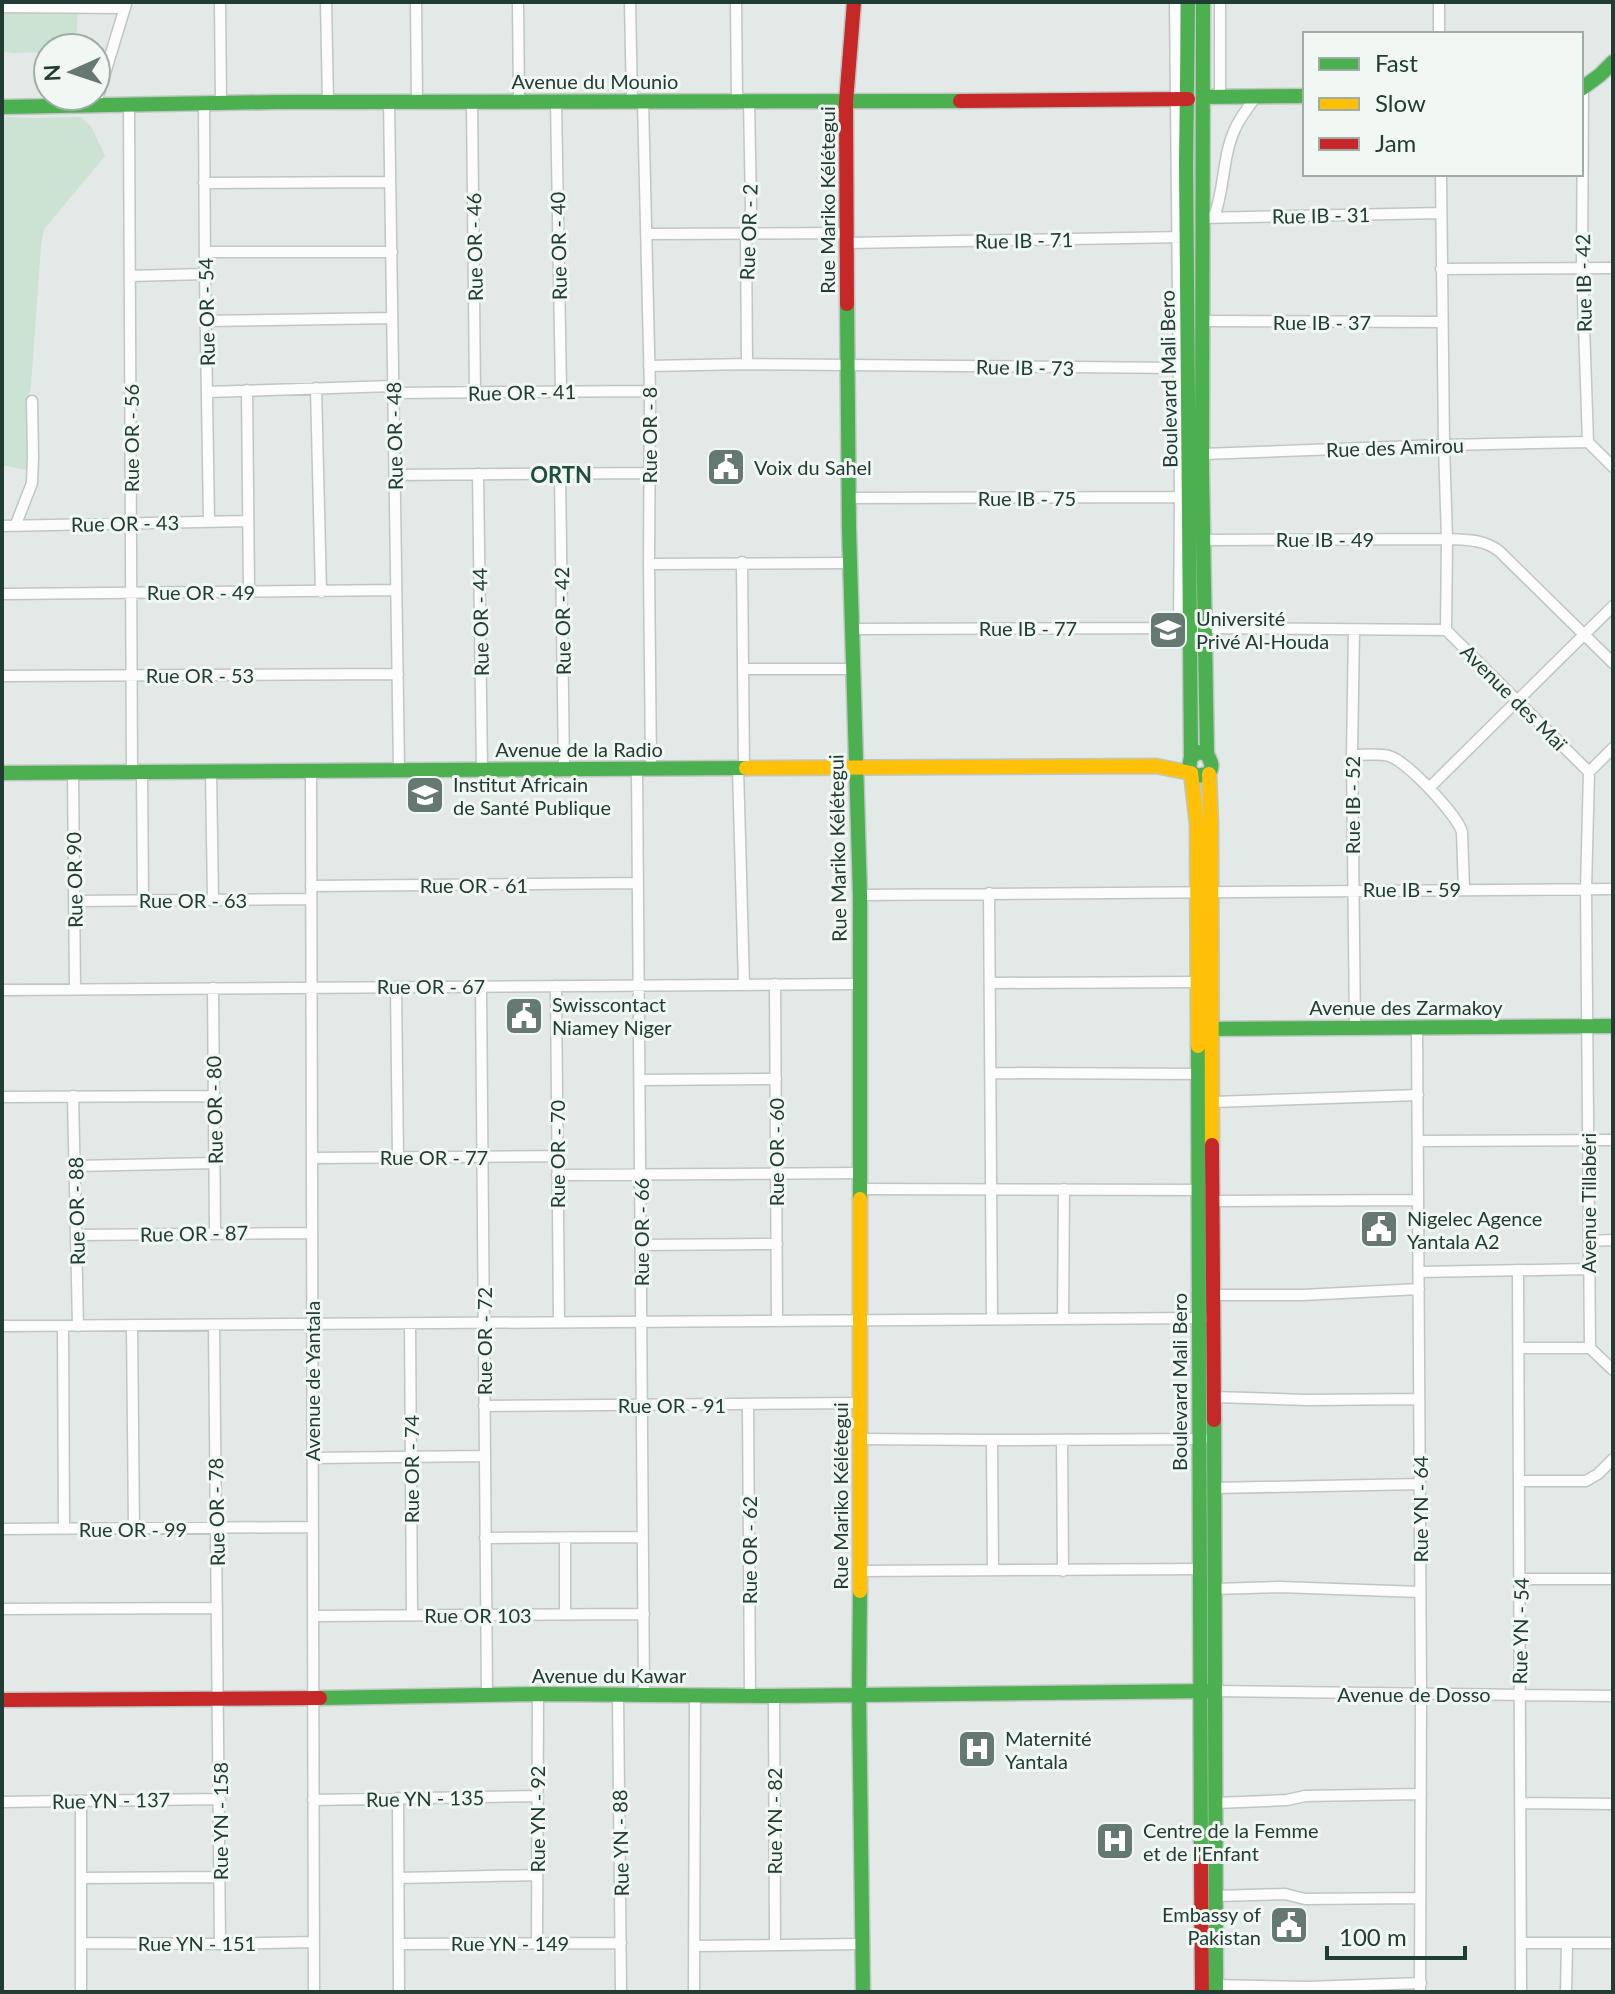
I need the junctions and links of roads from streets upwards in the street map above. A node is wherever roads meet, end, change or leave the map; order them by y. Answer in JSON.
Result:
{"nodes":[{"id":1,"x":220,"y":2,"type":"edge"},
{"id":2,"x":326,"y":2,"type":"edge"},
{"id":3,"x":416,"y":2,"type":"edge"},
{"id":4,"x":518,"y":2,"type":"edge"},
{"id":5,"x":630,"y":2,"type":"edge"},
{"id":6,"x":736,"y":2,"type":"edge"},
{"id":7,"x":854,"y":2,"type":"edge"},
{"id":8,"x":1175,"y":2,"type":"edge"},
{"id":9,"x":1188,"y":2,"type":"edge"},
{"id":10,"x":1203,"y":2,"type":"edge"},
{"id":11,"x":1220,"y":2,"type":"edge"},
{"id":12,"x":1439,"y":2,"type":"edge"},
{"id":13,"x":53,"y":5,"type":"edge"},
{"id":14,"x":126,"y":5,"type":"edge"},
{"id":15,"x":2,"y":7,"type":"edge"},
{"id":16,"x":1439,"y":32,"type":"edge"},
{"id":17,"x":112,"y":51,"type":"edge"},
{"id":18,"x":1613,"y":62,"type":"edge"},
{"id":19,"x":1583,"y":88,"type":"edge"},
{"id":20,"x":1220,"y":96,"type":"junction"},
{"id":21,"x":1256,"y":96,"type":"junction"},
{"id":22,"x":1303,"y":96,"type":"edge"},
{"id":23,"x":1189,"y":98,"type":"junction"},
{"id":24,"x":417,"y":101,"type":"junction"},
{"id":25,"x":472,"y":101,"type":"junction"},
{"id":26,"x":519,"y":101,"type":"junction"},
{"id":27,"x":556,"y":101,"type":"junction"},
{"id":28,"x":638,"y":101,"type":"junction"},
{"id":29,"x":743,"y":101,"type":"junction"},
{"id":30,"x":328,"y":102,"type":"junction"},
{"id":31,"x":389,"y":102,"type":"junction"},
{"id":32,"x":846,"y":102,"type":"junction"},
{"id":33,"x":204,"y":103,"type":"junction"},
{"id":34,"x":221,"y":103,"type":"junction"},
{"id":35,"x":129,"y":105,"type":"junction"},
{"id":36,"x":112,"y":106,"type":"edge"},
{"id":37,"x":2,"y":107,"type":"edge"},
{"id":38,"x":32,"y":107,"type":"edge"},
{"id":39,"x":1441,"y":176,"type":"edge"},
{"id":40,"x":1582,"y":176,"type":"edge"},
{"id":41,"x":390,"y":182,"type":"junction"},
{"id":42,"x":204,"y":183,"type":"junction"},
{"id":43,"x":1441,"y":213,"type":"junction"},
{"id":44,"x":1208,"y":217,"type":"junction"},
{"id":45,"x":746,"y":232,"type":"junction"},
{"id":46,"x":646,"y":234,"type":"junction"},
{"id":47,"x":1189,"y":237,"type":"junction"},
{"id":48,"x":847,"y":238,"type":"junction"},
{"id":49,"x":205,"y":252,"type":"junction"},
{"id":50,"x":392,"y":252,"type":"junction"},
{"id":51,"x":1582,"y":268,"type":"junction"},
{"id":52,"x":1613,"y":268,"type":"edge"},
{"id":53,"x":1441,"y":269,"type":"junction"},
{"id":54,"x":205,"y":274,"type":"junction"},
{"id":55,"x":130,"y":276,"type":"junction"},
{"id":56,"x":392,"y":318,"type":"junction"},
{"id":57,"x":205,"y":321,"type":"junction"},
{"id":58,"x":1202,"y":321,"type":"junction"},
{"id":59,"x":1442,"y":322,"type":"junction"},
{"id":60,"x":747,"y":364,"type":"junction"},
{"id":61,"x":848,"y":365,"type":"junction"},
{"id":62,"x":649,"y":366,"type":"junction"},
{"id":63,"x":1190,"y":368,"type":"junction"},
{"id":64,"x":316,"y":388,"type":"junction"},
{"id":65,"x":394,"y":389,"type":"junction"},
{"id":66,"x":247,"y":390,"type":"junction"},
{"id":67,"x":561,"y":391,"type":"junction"},
{"id":68,"x":650,"y":391,"type":"junction"},
{"id":69,"x":207,"y":392,"type":"junction"},
{"id":70,"x":475,"y":392,"type":"junction"},
{"id":71,"x":32,"y":401,"type":"dead end"},
{"id":72,"x":1588,"y":442,"type":"junction"},
{"id":73,"x":1444,"y":445,"type":"junction"},
{"id":74,"x":1203,"y":454,"type":"junction"},
{"id":75,"x":1613,"y":467,"type":"edge"},
{"id":76,"x":650,"y":473,"type":"junction"},
{"id":77,"x":478,"y":474,"type":"junction"},
{"id":78,"x":560,"y":474,"type":"junction"},
{"id":79,"x":395,"y":475,"type":"junction"},
{"id":80,"x":849,"y":498,"type":"junction"},
{"id":81,"x":1191,"y":498,"type":"junction"},
{"id":82,"x":209,"y":521,"type":"junction"},
{"id":83,"x":248,"y":521,"type":"junction"},
{"id":84,"x":131,"y":523,"type":"junction"},
{"id":85,"x":16,"y":524,"type":"junction"},
{"id":86,"x":2,"y":526,"type":"edge"},
{"id":87,"x":1447,"y":539,"type":"junction"},
{"id":88,"x":1204,"y":540,"type":"junction"},
{"id":89,"x":742,"y":562,"type":"junction"},
{"id":90,"x":850,"y":563,"type":"junction"},
{"id":91,"x":649,"y":564,"type":"junction"},
{"id":92,"x":396,"y":590,"type":"junction"},
{"id":93,"x":249,"y":592,"type":"junction"},
{"id":94,"x":321,"y":592,"type":"junction"},
{"id":95,"x":131,"y":593,"type":"junction"},
{"id":96,"x":5,"y":594,"type":"dead end"},
{"id":97,"x":1613,"y":606,"type":"edge"},
{"id":98,"x":1191,"y":628,"type":"junction"},
{"id":99,"x":852,"y":629,"type":"junction"},
{"id":100,"x":1354,"y":630,"type":"junction"},
{"id":101,"x":1446,"y":630,"type":"junction"},
{"id":102,"x":1584,"y":635,"type":"junction"},
{"id":103,"x":1613,"y":663,"type":"edge"},
{"id":104,"x":743,"y":669,"type":"junction"},
{"id":105,"x":853,"y":669,"type":"junction"},
{"id":106,"x":398,"y":674,"type":"junction"},
{"id":107,"x":2,"y":676,"type":"edge"},
{"id":108,"x":132,"y":676,"type":"junction"},
{"id":109,"x":1519,"y":700,"type":"junction"},
{"id":110,"x":1613,"y":748,"type":"edge"},
{"id":111,"x":1207,"y":754,"type":"junction"},
{"id":112,"x":1352,"y":755,"type":"junction"},
{"id":113,"x":1191,"y":757,"type":"junction"},
{"id":114,"x":856,"y":766,"type":"junction"},
{"id":115,"x":1156,"y":766,"type":"junction"},
{"id":116,"x":741,"y":768,"type":"junction"},
{"id":117,"x":564,"y":769,"type":"junction"},
{"id":118,"x":644,"y":769,"type":"junction"},
{"id":119,"x":399,"y":770,"type":"junction"},
{"id":120,"x":482,"y":770,"type":"junction"},
{"id":121,"x":137,"y":771,"type":"junction"},
{"id":122,"x":211,"y":771,"type":"junction"},
{"id":123,"x":311,"y":771,"type":"junction"},
{"id":124,"x":73,"y":772,"type":"junction"},
{"id":125,"x":1589,"y":772,"type":"junction"},
{"id":126,"x":2,"y":773,"type":"edge"},
{"id":127,"x":1191,"y":773,"type":"junction"},
{"id":128,"x":1209,"y":774,"type":"junction"},
{"id":129,"x":1429,"y":788,"type":"junction"},
{"id":130,"x":638,"y":883,"type":"junction"},
{"id":131,"x":311,"y":886,"type":"junction"},
{"id":132,"x":1464,"y":889,"type":"junction"},
{"id":133,"x":1586,"y":889,"type":"junction"},
{"id":134,"x":1613,"y":889,"type":"edge"},
{"id":135,"x":1353,"y":890,"type":"junction"},
{"id":136,"x":1204,"y":892,"type":"junction"},
{"id":137,"x":989,"y":893,"type":"junction"},
{"id":138,"x":860,"y":895,"type":"junction"},
{"id":139,"x":311,"y":899,"type":"junction"},
{"id":140,"x":213,"y":900,"type":"junction"},
{"id":141,"x":74,"y":901,"type":"junction"},
{"id":142,"x":143,"y":901,"type":"junction"},
{"id":143,"x":1205,"y":982,"type":"junction"},
{"id":144,"x":990,"y":983,"type":"junction"},
{"id":145,"x":744,"y":984,"type":"junction"},
{"id":146,"x":775,"y":984,"type":"junction"},
{"id":147,"x":859,"y":984,"type":"junction"},
{"id":148,"x":639,"y":985,"type":"junction"},
{"id":149,"x":481,"y":986,"type":"junction"},
{"id":150,"x":556,"y":986,"type":"junction"},
{"id":151,"x":311,"y":987,"type":"junction"},
{"id":152,"x":396,"y":987,"type":"junction"},
{"id":153,"x":213,"y":988,"type":"junction"},
{"id":154,"x":75,"y":989,"type":"junction"},
{"id":155,"x":2,"y":990,"type":"edge"},
{"id":156,"x":1417,"y":1026,"type":"junction"},
{"id":157,"x":1588,"y":1026,"type":"junction"},
{"id":158,"x":1613,"y":1026,"type":"edge"},
{"id":159,"x":1355,"y":1027,"type":"junction"},
{"id":160,"x":1206,"y":1029,"type":"junction"},
{"id":161,"x":991,"y":1073,"type":"junction"},
{"id":162,"x":1205,"y":1074,"type":"junction"},
{"id":163,"x":776,"y":1079,"type":"junction"},
{"id":164,"x":640,"y":1080,"type":"junction"},
{"id":165,"x":1418,"y":1095,"type":"junction"},
{"id":166,"x":73,"y":1096,"type":"junction"},
{"id":167,"x":214,"y":1096,"type":"junction"},
{"id":168,"x":2,"y":1097,"type":"edge"},
{"id":169,"x":1213,"y":1102,"type":"junction"},
{"id":170,"x":1588,"y":1140,"type":"junction"},
{"id":171,"x":1613,"y":1140,"type":"edge"},
{"id":172,"x":1418,"y":1141,"type":"junction"},
{"id":173,"x":557,"y":1156,"type":"junction"},
{"id":174,"x":398,"y":1157,"type":"junction"},
{"id":175,"x":483,"y":1157,"type":"junction"},
{"id":176,"x":312,"y":1158,"type":"junction"},
{"id":177,"x":214,"y":1163,"type":"junction"},
{"id":178,"x":75,"y":1166,"type":"junction"},
{"id":179,"x":776,"y":1174,"type":"junction"},
{"id":180,"x":557,"y":1175,"type":"junction"},
{"id":181,"x":640,"y":1175,"type":"junction"},
{"id":182,"x":859,"y":1181,"type":"junction"},
{"id":183,"x":991,"y":1189,"type":"junction"},
{"id":184,"x":1064,"y":1189,"type":"junction"},
{"id":185,"x":1209,"y":1193,"type":"junction"},
{"id":186,"x":1418,"y":1200,"type":"junction"},
{"id":187,"x":215,"y":1233,"type":"junction"},
{"id":188,"x":312,"y":1233,"type":"junction"},
{"id":189,"x":76,"y":1235,"type":"junction"},
{"id":190,"x":1613,"y":1240,"type":"edge"},
{"id":191,"x":1589,"y":1241,"type":"junction"},
{"id":192,"x":777,"y":1244,"type":"junction"},
{"id":193,"x":641,"y":1245,"type":"junction"},
{"id":194,"x":1589,"y":1269,"type":"junction"},
{"id":195,"x":1518,"y":1270,"type":"junction"},
{"id":196,"x":1419,"y":1272,"type":"junction"},
{"id":197,"x":1419,"y":1289,"type":"junction"},
{"id":198,"x":1214,"y":1295,"type":"junction"},
{"id":199,"x":1206,"y":1318,"type":"junction"},
{"id":200,"x":992,"y":1319,"type":"junction"},
{"id":201,"x":1063,"y":1319,"type":"junction"},
{"id":202,"x":859,"y":1320,"type":"junction"},
{"id":203,"x":777,"y":1321,"type":"junction"},
{"id":204,"x":559,"y":1322,"type":"junction"},
{"id":205,"x":641,"y":1322,"type":"junction"},
{"id":206,"x":410,"y":1323,"type":"junction"},
{"id":207,"x":484,"y":1323,"type":"junction"},
{"id":208,"x":312,"y":1324,"type":"junction"},
{"id":209,"x":132,"y":1325,"type":"junction"},
{"id":210,"x":214,"y":1325,"type":"junction"},
{"id":211,"x":2,"y":1326,"type":"edge"},
{"id":212,"x":63,"y":1326,"type":"junction"},
{"id":213,"x":78,"y":1326,"type":"junction"},
{"id":214,"x":1519,"y":1348,"type":"junction"},
{"id":215,"x":1590,"y":1348,"type":"junction"},
{"id":216,"x":1613,"y":1370,"type":"edge"},
{"id":217,"x":1214,"y":1397,"type":"junction"},
{"id":218,"x":1419,"y":1399,"type":"junction"},
{"id":219,"x":860,"y":1403,"type":"junction"},
{"id":220,"x":748,"y":1404,"type":"junction"},
{"id":221,"x":642,"y":1405,"type":"junction"},
{"id":222,"x":484,"y":1406,"type":"junction"},
{"id":223,"x":860,"y":1439,"type":"junction"},
{"id":224,"x":1207,"y":1439,"type":"junction"},
{"id":225,"x":992,"y":1440,"type":"junction"},
{"id":226,"x":1062,"y":1440,"type":"junction"},
{"id":227,"x":485,"y":1456,"type":"junction"},
{"id":228,"x":411,"y":1457,"type":"junction"},
{"id":229,"x":312,"y":1458,"type":"junction"},
{"id":230,"x":1613,"y":1459,"type":"edge"},
{"id":231,"x":1520,"y":1481,"type":"junction"},
{"id":232,"x":1420,"y":1484,"type":"junction"},
{"id":233,"x":1214,"y":1488,"type":"junction"},
{"id":234,"x":313,"y":1527,"type":"junction"},
{"id":235,"x":217,"y":1528,"type":"junction"},
{"id":236,"x":2,"y":1529,"type":"edge"},
{"id":237,"x":64,"y":1529,"type":"junction"},
{"id":238,"x":134,"y":1529,"type":"junction"},
{"id":239,"x":643,"y":1537,"type":"junction"},
{"id":240,"x":485,"y":1538,"type":"junction"},
{"id":241,"x":565,"y":1538,"type":"junction"},
{"id":242,"x":1207,"y":1569,"type":"junction"},
{"id":243,"x":993,"y":1570,"type":"junction"},
{"id":244,"x":860,"y":1571,"type":"junction"},
{"id":245,"x":1063,"y":1571,"type":"junction"},
{"id":246,"x":1521,"y":1579,"type":"junction"},
{"id":247,"x":1613,"y":1579,"type":"edge"},
{"id":248,"x":1214,"y":1589,"type":"junction"},
{"id":249,"x":1420,"y":1592,"type":"junction"},
{"id":250,"x":217,"y":1608,"type":"junction"},
{"id":251,"x":2,"y":1609,"type":"edge"},
{"id":252,"x":565,"y":1614,"type":"junction"},
{"id":253,"x":644,"y":1614,"type":"junction"},
{"id":254,"x":412,"y":1615,"type":"junction"},
{"id":255,"x":486,"y":1615,"type":"junction"},
{"id":256,"x":313,"y":1616,"type":"junction"},
{"id":257,"x":1208,"y":1691,"type":"junction"},
{"id":258,"x":538,"y":1694,"type":"junction"},
{"id":259,"x":644,"y":1694,"type":"junction"},
{"id":260,"x":859,"y":1694,"type":"junction"},
{"id":261,"x":1421,"y":1694,"type":"junction"},
{"id":262,"x":618,"y":1695,"type":"junction"},
{"id":263,"x":695,"y":1695,"type":"junction"},
{"id":264,"x":1519,"y":1695,"type":"junction"},
{"id":265,"x":487,"y":1696,"type":"junction"},
{"id":266,"x":750,"y":1696,"type":"junction"},
{"id":267,"x":774,"y":1696,"type":"junction"},
{"id":268,"x":1613,"y":1696,"type":"edge"},
{"id":269,"x":313,"y":1698,"type":"junction"},
{"id":270,"x":219,"y":1699,"type":"junction"},
{"id":271,"x":2,"y":1700,"type":"edge"},
{"id":272,"x":1421,"y":1794,"type":"junction"},
{"id":273,"x":538,"y":1796,"type":"junction"},
{"id":274,"x":398,"y":1798,"type":"junction"},
{"id":275,"x":220,"y":1799,"type":"junction"},
{"id":276,"x":313,"y":1800,"type":"junction"},
{"id":277,"x":81,"y":1801,"type":"junction"},
{"id":278,"x":2,"y":1802,"type":"edge"},
{"id":279,"x":1216,"y":1803,"type":"junction"},
{"id":280,"x":1520,"y":1803,"type":"junction"},
{"id":281,"x":1613,"y":1804,"type":"edge"},
{"id":282,"x":537,"y":1875,"type":"junction"},
{"id":283,"x":220,"y":1877,"type":"junction"},
{"id":284,"x":81,"y":1878,"type":"junction"},
{"id":285,"x":399,"y":1878,"type":"junction"},
{"id":286,"x":1216,"y":1896,"type":"junction"},
{"id":287,"x":1419,"y":1898,"type":"junction"},
{"id":288,"x":314,"y":1942,"type":"junction"},
{"id":289,"x":81,"y":1943,"type":"junction"},
{"id":290,"x":537,"y":1943,"type":"junction"},
{"id":291,"x":621,"y":1943,"type":"junction"},
{"id":292,"x":1522,"y":1943,"type":"junction"},
{"id":293,"x":1567,"y":1943,"type":"junction"},
{"id":294,"x":1613,"y":1943,"type":"edge"},
{"id":295,"x":220,"y":1944,"type":"junction"},
{"id":296,"x":399,"y":1944,"type":"junction"},
{"id":297,"x":862,"y":1944,"type":"junction"},
{"id":298,"x":775,"y":1945,"type":"junction"},
{"id":299,"x":694,"y":1946,"type":"junction"},
{"id":300,"x":1421,"y":1987,"type":"edge"},
{"id":301,"x":1209,"y":1988,"type":"edge"},
{"id":302,"x":81,"y":1992,"type":"edge"},
{"id":303,"x":314,"y":1992,"type":"edge"},
{"id":304,"x":399,"y":1992,"type":"edge"},
{"id":305,"x":621,"y":1992,"type":"edge"},
{"id":306,"x":694,"y":1992,"type":"edge"},
{"id":307,"x":863,"y":1992,"type":"edge"},
{"id":308,"x":1521,"y":1992,"type":"edge"},
{"id":309,"x":1566,"y":1992,"type":"edge"}],
"edges":[{"from":1,"to":34,"type":"street"},
{"from":2,"to":30,"type":"street"},
{"from":3,"to":24,"type":"street"},
{"from":4,"to":26,"type":"street"},
{"from":5,"to":28,"type":"street","name":"Rue OR - 8"},
{"from":6,"to":29,"type":"street","name":"Rue OR - 2"},
{"from":7,"to":32,"type":"street","name":"Rue Mariko Kélétegui"},
{"from":8,"to":23,"type":"street","name":"Boulevard Mali Bero"},
{"from":9,"to":23,"type":"street","name":"Boulevard Mali Bero"},
{"from":10,"to":23,"type":"street","name":"Boulevard Mali Bero"},
{"from":11,"to":20,"type":"street"},
{"from":12,"to":16,"type":"street"},
{"from":13,"to":14,"type":"street"},
{"from":13,"to":15,"type":"street"},
{"from":14,"to":17,"type":"street"},
{"from":18,"to":19,"type":"street"},
{"from":20,"to":21,"type":"street","name":"Avenue du Mounio"},
{"from":20,"to":23,"type":"street","name":"Avenue du Mounio"},
{"from":21,"to":22,"type":"street","name":"Avenue du Mounio"},
{"from":21,"to":44,"type":"street"},
{"from":23,"to":32,"type":"street","name":"Avenue du Mounio"},
{"from":23,"to":44,"type":"street","name":"Boulevard Mali Bero"},
{"from":23,"to":47,"type":"street","name":"Boulevard Mali Bero"},
{"from":24,"to":25,"type":"street","name":"Avenue du Mounio"},
{"from":24,"to":31,"type":"street","name":"Avenue du Mounio"},
{"from":25,"to":26,"type":"street","name":"Avenue du Mounio"},
{"from":25,"to":70,"type":"street","name":"Rue OR - 46"},
{"from":26,"to":27,"type":"street","name":"Avenue du Mounio"},
{"from":27,"to":28,"type":"street","name":"Avenue du Mounio"},
{"from":27,"to":67,"type":"street","name":"Rue OR - 40"},
{"from":28,"to":29,"type":"street","name":"Avenue du Mounio"},
{"from":28,"to":46,"type":"street","name":"Rue OR - 8"},
{"from":29,"to":32,"type":"street","name":"Avenue du Mounio"},
{"from":29,"to":45,"type":"street","name":"Rue OR - 2"},
{"from":30,"to":31,"type":"street","name":"Avenue du Mounio"},
{"from":30,"to":34,"type":"street","name":"Avenue du Mounio"},
{"from":31,"to":41,"type":"street","name":"Rue OR - 48"},
{"from":32,"to":48,"type":"street","name":"Rue Mariko Kélétegui"},
{"from":33,"to":34,"type":"street","name":"Avenue du Mounio"},
{"from":33,"to":35,"type":"street","name":"Avenue du Mounio"},
{"from":33,"to":42,"type":"street","name":"Rue OR - 54"},
{"from":35,"to":36,"type":"street","name":"Avenue du Mounio"},
{"from":35,"to":55,"type":"street","name":"Rue OR - 56"},
{"from":37,"to":38,"type":"street","name":"Avenue du Mounio"},
{"from":39,"to":43,"type":"street","name":"Avenue des Maï"},
{"from":40,"to":51,"type":"street","name":"Rue IB - 42"},
{"from":41,"to":42,"type":"street"},
{"from":41,"to":50,"type":"street","name":"Rue OR - 48"},
{"from":42,"to":49,"type":"street","name":"Rue OR - 54"},
{"from":43,"to":44,"type":"street","name":"Rue IB - 31"},
{"from":43,"to":53,"type":"street","name":"Avenue des Maï"},
{"from":44,"to":47,"type":"street","name":"Boulevard Mali Bero"},
{"from":45,"to":46,"type":"street","name":"Rue IB - 71"},
{"from":45,"to":48,"type":"street","name":"Rue IB - 71"},
{"from":45,"to":60,"type":"street","name":"Rue OR - 2"},
{"from":46,"to":62,"type":"street","name":"Rue OR - 8"},
{"from":47,"to":48,"type":"street","name":"Rue IB - 71"},
{"from":47,"to":58,"type":"street","name":"Boulevard Mali Bero"},
{"from":47,"to":63,"type":"street","name":"Boulevard Mali Bero"},
{"from":48,"to":61,"type":"street","name":"Rue Mariko Kélétegui"},
{"from":49,"to":50,"type":"street"},
{"from":49,"to":54,"type":"street","name":"Rue OR - 54"},
{"from":50,"to":56,"type":"street","name":"Rue OR - 48"},
{"from":51,"to":52,"type":"street"},
{"from":51,"to":53,"type":"street"},
{"from":51,"to":72,"type":"street","name":"Rue IB - 42"},
{"from":53,"to":59,"type":"street","name":"Avenue des Maï"},
{"from":54,"to":55,"type":"street"},
{"from":54,"to":57,"type":"street","name":"Rue OR - 54"},
{"from":55,"to":84,"type":"street","name":"Rue OR - 56"},
{"from":56,"to":57,"type":"street"},
{"from":56,"to":65,"type":"street","name":"Rue OR - 48"},
{"from":57,"to":69,"type":"street","name":"Rue OR - 54"},
{"from":58,"to":59,"type":"street","name":"Rue IB - 37"},
{"from":58,"to":63,"type":"street","name":"Boulevard Mali Bero"},
{"from":59,"to":73,"type":"street","name":"Avenue des Maï"},
{"from":60,"to":61,"type":"street","name":"Rue IB - 73"},
{"from":60,"to":62,"type":"street","name":"Rue IB - 73"},
{"from":61,"to":63,"type":"street","name":"Rue IB - 73"},
{"from":61,"to":80,"type":"street","name":"Rue Mariko Kélétegui"},
{"from":62,"to":68,"type":"street","name":"Rue OR - 8"},
{"from":63,"to":74,"type":"street","name":"Boulevard Mali Bero"},
{"from":63,"to":81,"type":"street","name":"Boulevard Mali Bero"},
{"from":64,"to":65,"type":"street","name":"Rue OR - 41"},
{"from":64,"to":66,"type":"street","name":"Rue OR - 41"},
{"from":64,"to":94,"type":"street"},
{"from":65,"to":70,"type":"street","name":"Rue OR - 41"},
{"from":65,"to":79,"type":"street","name":"Rue OR - 48"},
{"from":66,"to":69,"type":"street","name":"Rue OR - 41"},
{"from":66,"to":83,"type":"street"},
{"from":67,"to":68,"type":"street","name":"Rue OR - 41"},
{"from":67,"to":70,"type":"street","name":"Rue OR - 41"},
{"from":68,"to":76,"type":"street","name":"Rue OR - 8"},
{"from":69,"to":82,"type":"street","name":"Rue OR - 54"},
{"from":71,"to":85,"type":"street"},
{"from":72,"to":73,"type":"street","name":"Rue des Amirou"},
{"from":72,"to":75,"type":"street"},
{"from":73,"to":74,"type":"street","name":"Rue des Amirou"},
{"from":73,"to":87,"type":"street","name":"Avenue des Maï"},
{"from":74,"to":81,"type":"street","name":"Boulevard Mali Bero"},
{"from":76,"to":78,"type":"street"},
{"from":76,"to":91,"type":"street","name":"Rue OR - 8"},
{"from":77,"to":78,"type":"street"},
{"from":77,"to":79,"type":"street"},
{"from":77,"to":120,"type":"street","name":"Rue OR - 44"},
{"from":78,"to":117,"type":"street","name":"Rue OR - 42"},
{"from":79,"to":92,"type":"street","name":"Rue OR - 48"},
{"from":80,"to":81,"type":"street","name":"Rue IB - 75"},
{"from":80,"to":90,"type":"street","name":"Rue Mariko Kélétegui"},
{"from":81,"to":88,"type":"street","name":"Boulevard Mali Bero"},
{"from":81,"to":98,"type":"street","name":"Boulevard Mali Bero"},
{"from":82,"to":83,"type":"street","name":"Rue OR - 43"},
{"from":82,"to":84,"type":"street","name":"Rue OR - 43"},
{"from":83,"to":93,"type":"street"},
{"from":84,"to":85,"type":"street","name":"Rue OR - 43"},
{"from":84,"to":95,"type":"street","name":"Rue OR - 56"},
{"from":85,"to":86,"type":"street","name":"Rue OR - 43"},
{"from":87,"to":88,"type":"street","name":"Rue IB - 49"},
{"from":87,"to":101,"type":"street","name":"Avenue des Maï"},
{"from":87,"to":102,"type":"street","name":"Rue IB - 49"},
{"from":88,"to":98,"type":"street","name":"Boulevard Mali Bero"},
{"from":89,"to":90,"type":"street"},
{"from":89,"to":91,"type":"street"},
{"from":89,"to":104,"type":"street"},
{"from":90,"to":99,"type":"street","name":"Rue Mariko Kélétegui"},
{"from":91,"to":118,"type":"street","name":"Rue OR - 8"},
{"from":92,"to":94,"type":"street","name":"Rue OR - 49"},
{"from":92,"to":106,"type":"street","name":"Rue OR - 48"},
{"from":93,"to":94,"type":"street","name":"Rue OR - 49"},
{"from":93,"to":95,"type":"street","name":"Rue OR - 49"},
{"from":95,"to":96,"type":"street","name":"Rue OR - 49"},
{"from":95,"to":108,"type":"street","name":"Rue OR - 56"},
{"from":97,"to":102,"type":"street"},
{"from":98,"to":99,"type":"street","name":"Rue IB - 77"},
{"from":98,"to":100,"type":"street","name":"Rue IB - 77"},
{"from":98,"to":111,"type":"street","name":"Boulevard Mali Bero"},
{"from":98,"to":113,"type":"street","name":"Boulevard Mali Bero"},
{"from":99,"to":105,"type":"street","name":"Rue Mariko Kélétegui"},
{"from":100,"to":101,"type":"street","name":"Rue IB - 77"},
{"from":100,"to":112,"type":"street","name":"Rue IB - 52"},
{"from":101,"to":109,"type":"street","name":"Avenue des Maï"},
{"from":102,"to":103,"type":"street","name":"Rue IB - 49"},
{"from":102,"to":109,"type":"street"},
{"from":104,"to":105,"type":"street"},
{"from":104,"to":116,"type":"street"},
{"from":105,"to":114,"type":"street","name":"Rue Mariko Kélétegui"},
{"from":106,"to":108,"type":"street","name":"Rue OR - 53"},
{"from":106,"to":119,"type":"street","name":"Rue OR - 48"},
{"from":107,"to":108,"type":"street","name":"Rue OR - 53"},
{"from":108,"to":121,"type":"street","name":"Rue OR - 56"},
{"from":109,"to":125,"type":"street","name":"Avenue des Maï"},
{"from":109,"to":129,"type":"street"},
{"from":110,"to":125,"type":"street"},
{"from":111,"to":113,"type":"street"},
{"from":111,"to":128,"type":"street"},
{"from":112,"to":129,"type":"street"},
{"from":112,"to":135,"type":"street","name":"Rue IB - 52"},
{"from":113,"to":115,"type":"street","name":"Avenue de la Radio"},
{"from":113,"to":127,"type":"street"},
{"from":114,"to":115,"type":"street","name":"Avenue de la Radio"},
{"from":114,"to":116,"type":"street","name":"Avenue de la Radio"},
{"from":114,"to":138,"type":"street","name":"Rue Mariko Kélétegui"},
{"from":115,"to":127,"type":"street","name":"Avenue de la Radio"},
{"from":116,"to":118,"type":"street","name":"Avenue de la Radio"},
{"from":116,"to":145,"type":"street"},
{"from":117,"to":118,"type":"street","name":"Avenue de la Radio"},
{"from":117,"to":120,"type":"street","name":"Avenue de la Radio"},
{"from":118,"to":130,"type":"street","name":"Rue OR - 66"},
{"from":119,"to":120,"type":"street","name":"Avenue de la Radio"},
{"from":119,"to":123,"type":"street","name":"Avenue de la Radio"},
{"from":121,"to":122,"type":"street","name":"Avenue de la Radio"},
{"from":121,"to":124,"type":"street","name":"Avenue de la Radio"},
{"from":121,"to":142,"type":"street","name":"Rue OR - 56"},
{"from":122,"to":123,"type":"street","name":"Avenue de la Radio"},
{"from":122,"to":140,"type":"street"},
{"from":123,"to":131,"type":"street","name":"Avenue de Yantala"},
{"from":124,"to":126,"type":"street","name":"Avenue de la Radio"},
{"from":124,"to":141,"type":"street","name":"Rue OR 90"},
{"from":125,"to":133,"type":"street"},
{"from":127,"to":128,"type":"street"},
{"from":127,"to":136,"type":"street","name":"Boulevard Mali Bero"},
{"from":128,"to":136,"type":"street","name":"Boulevard Mali Bero"},
{"from":129,"to":132,"type":"street"},
{"from":130,"to":131,"type":"street","name":"Rue OR - 61"},
{"from":130,"to":148,"type":"street","name":"Rue OR - 66"},
{"from":131,"to":139,"type":"street","name":"Avenue de Yantala"},
{"from":132,"to":133,"type":"street","name":"Rue IB - 59"},
{"from":132,"to":135,"type":"street","name":"Rue IB - 59"},
{"from":133,"to":134,"type":"street","name":"Rue IB - 59"},
{"from":133,"to":157,"type":"street"},
{"from":135,"to":136,"type":"street","name":"Rue IB - 59"},
{"from":135,"to":159,"type":"street","name":"Rue IB - 52"},
{"from":136,"to":137,"type":"street","name":"Rue IB - 59"},
{"from":136,"to":143,"type":"street","name":"Boulevard Mali Bero"},
{"from":137,"to":138,"type":"street","name":"Rue IB - 59"},
{"from":137,"to":144,"type":"street"},
{"from":138,"to":147,"type":"street","name":"Rue Mariko Kélétegui"},
{"from":139,"to":140,"type":"street","name":"Rue OR - 63"},
{"from":139,"to":151,"type":"street","name":"Avenue de Yantala"},
{"from":140,"to":142,"type":"street","name":"Rue OR - 63"},
{"from":141,"to":142,"type":"street","name":"Rue OR - 63"},
{"from":141,"to":154,"type":"street","name":"Rue OR 90"},
{"from":143,"to":144,"type":"street"},
{"from":143,"to":160,"type":"street","name":"Boulevard Mali Bero"},
{"from":144,"to":161,"type":"street"},
{"from":145,"to":146,"type":"street","name":"Rue OR - 67"},
{"from":145,"to":148,"type":"street","name":"Rue OR - 67"},
{"from":146,"to":147,"type":"street","name":"Rue OR - 67"},
{"from":146,"to":163,"type":"street","name":"Rue OR - 60"},
{"from":147,"to":182,"type":"street","name":"Rue Mariko Kélétegui"},
{"from":148,"to":150,"type":"street","name":"Rue OR - 67"},
{"from":148,"to":164,"type":"street","name":"Rue OR - 66"},
{"from":149,"to":150,"type":"street","name":"Rue OR - 67"},
{"from":149,"to":152,"type":"street","name":"Rue OR - 67"},
{"from":149,"to":175,"type":"street","name":"Rue OR - 72"},
{"from":150,"to":173,"type":"street","name":"Rue OR - 70"},
{"from":151,"to":152,"type":"street","name":"Rue OR - 67"},
{"from":151,"to":153,"type":"street","name":"Rue OR - 67"},
{"from":151,"to":176,"type":"street","name":"Avenue de Yantala"},
{"from":152,"to":174,"type":"street"},
{"from":153,"to":154,"type":"street","name":"Rue OR - 67"},
{"from":153,"to":167,"type":"street","name":"Rue OR - 80"},
{"from":154,"to":155,"type":"street","name":"Rue OR - 67"},
{"from":156,"to":157,"type":"street","name":"Avenue des Zarmakoy"},
{"from":156,"to":159,"type":"street","name":"Avenue des Zarmakoy"},
{"from":156,"to":165,"type":"street","name":"Rue YN - 64"},
{"from":157,"to":158,"type":"street","name":"Avenue des Zarmakoy"},
{"from":157,"to":170,"type":"street","name":"Avenue Tillabéri"},
{"from":159,"to":160,"type":"street","name":"Avenue des Zarmakoy"},
{"from":160,"to":162,"type":"street","name":"Boulevard Mali Bero"},
{"from":161,"to":162,"type":"street"},
{"from":161,"to":183,"type":"street"},
{"from":162,"to":169,"type":"street","name":"Boulevard Mali Bero"},
{"from":162,"to":185,"type":"street","name":"Boulevard Mali Bero"},
{"from":163,"to":164,"type":"street"},
{"from":163,"to":179,"type":"street","name":"Rue OR - 60"},
{"from":164,"to":181,"type":"street","name":"Rue OR - 66"},
{"from":165,"to":169,"type":"street"},
{"from":165,"to":172,"type":"street","name":"Rue YN - 64"},
{"from":166,"to":167,"type":"street"},
{"from":166,"to":168,"type":"street"},
{"from":166,"to":178,"type":"street","name":"Rue OR - 88"},
{"from":167,"to":177,"type":"street","name":"Rue OR - 80"},
{"from":169,"to":185,"type":"street","name":"Boulevard Mali Bero"},
{"from":170,"to":171,"type":"street"},
{"from":170,"to":172,"type":"street"},
{"from":170,"to":191,"type":"street","name":"Avenue Tillabéri"},
{"from":172,"to":186,"type":"street","name":"Rue YN - 64"},
{"from":173,"to":175,"type":"street","name":"Rue OR - 77"},
{"from":173,"to":180,"type":"street","name":"Rue OR - 70"},
{"from":174,"to":175,"type":"street","name":"Rue OR - 77"},
{"from":174,"to":176,"type":"street","name":"Rue OR - 77"},
{"from":175,"to":207,"type":"street","name":"Rue OR - 72"},
{"from":176,"to":188,"type":"street","name":"Avenue de Yantala"},
{"from":177,"to":178,"type":"street"},
{"from":177,"to":187,"type":"street","name":"Rue OR - 80"},
{"from":178,"to":189,"type":"street","name":"Rue OR - 88"},
{"from":179,"to":181,"type":"street"},
{"from":179,"to":182,"type":"street"},
{"from":179,"to":192,"type":"street","name":"Rue OR - 60"},
{"from":180,"to":181,"type":"street"},
{"from":180,"to":204,"type":"street","name":"Rue OR - 70"},
{"from":181,"to":193,"type":"street","name":"Rue OR - 66"},
{"from":182,"to":183,"type":"street"},
{"from":182,"to":202,"type":"street","name":"Rue Mariko Kélétegui"},
{"from":183,"to":184,"type":"street"},
{"from":183,"to":200,"type":"street"},
{"from":184,"to":185,"type":"street"},
{"from":184,"to":201,"type":"street"},
{"from":185,"to":186,"type":"street"},
{"from":185,"to":198,"type":"street","name":"Boulevard Mali Bero"},
{"from":185,"to":199,"type":"street","name":"Boulevard Mali Bero"},
{"from":186,"to":196,"type":"street","name":"Rue YN - 64"},
{"from":187,"to":188,"type":"street","name":"Rue OR - 87"},
{"from":187,"to":189,"type":"street","name":"Rue OR - 87"},
{"from":188,"to":208,"type":"street","name":"Avenue de Yantala"},
{"from":189,"to":213,"type":"street","name":"Rue OR - 88"},
{"from":190,"to":191,"type":"street"},
{"from":191,"to":194,"type":"street","name":"Avenue Tillabéri"},
{"from":192,"to":193,"type":"street"},
{"from":192,"to":203,"type":"street","name":"Rue OR - 60"},
{"from":193,"to":205,"type":"street","name":"Rue OR - 66"},
{"from":194,"to":195,"type":"street"},
{"from":194,"to":215,"type":"street","name":"Avenue Tillabéri"},
{"from":195,"to":196,"type":"street"},
{"from":195,"to":214,"type":"street","name":"Rue YN - 54"},
{"from":196,"to":197,"type":"street","name":"Rue YN - 64"},
{"from":197,"to":198,"type":"street"},
{"from":197,"to":218,"type":"street","name":"Rue YN - 64"},
{"from":198,"to":199,"type":"street","name":"Boulevard Mali Bero"},
{"from":199,"to":201,"type":"street"},
{"from":199,"to":217,"type":"street","name":"Boulevard Mali Bero"},
{"from":199,"to":224,"type":"street","name":"Boulevard Mali Bero"},
{"from":200,"to":201,"type":"street"},
{"from":200,"to":202,"type":"street"},
{"from":202,"to":203,"type":"street"},
{"from":202,"to":219,"type":"street","name":"Rue Mariko Kélétegui"},
{"from":203,"to":205,"type":"street"},
{"from":204,"to":205,"type":"street"},
{"from":204,"to":207,"type":"street"},
{"from":205,"to":221,"type":"street","name":"Rue OR - 66"},
{"from":206,"to":207,"type":"street"},
{"from":206,"to":208,"type":"street"},
{"from":206,"to":228,"type":"street","name":"Rue OR - 74"},
{"from":207,"to":222,"type":"street","name":"Rue OR - 72"},
{"from":208,"to":210,"type":"street"},
{"from":208,"to":229,"type":"street","name":"Avenue de Yantala"},
{"from":209,"to":210,"type":"street"},
{"from":209,"to":213,"type":"street"},
{"from":209,"to":238,"type":"street"},
{"from":210,"to":235,"type":"street","name":"Rue OR - 78"},
{"from":211,"to":212,"type":"street"},
{"from":212,"to":213,"type":"street"},
{"from":212,"to":237,"type":"street"},
{"from":214,"to":215,"type":"street"},
{"from":214,"to":231,"type":"street","name":"Rue YN - 54"},
{"from":215,"to":216,"type":"street"},
{"from":217,"to":218,"type":"street"},
{"from":217,"to":224,"type":"street","name":"Boulevard Mali Bero"},
{"from":218,"to":232,"type":"street","name":"Rue YN - 64"},
{"from":219,"to":220,"type":"street","name":"Rue OR - 91"},
{"from":219,"to":223,"type":"street","name":"Rue Mariko Kélétegui"},
{"from":220,"to":221,"type":"street","name":"Rue OR - 91"},
{"from":220,"to":266,"type":"street","name":"Rue OR - 62"},
{"from":221,"to":222,"type":"street","name":"Rue OR - 91"},
{"from":221,"to":239,"type":"street","name":"Rue OR - 66"},
{"from":222,"to":227,"type":"street","name":"Rue OR - 72"},
{"from":223,"to":225,"type":"street"},
{"from":223,"to":244,"type":"street","name":"Rue Mariko Kélétegui"},
{"from":224,"to":226,"type":"street"},
{"from":224,"to":233,"type":"street","name":"Boulevard Mali Bero"},
{"from":224,"to":242,"type":"street","name":"Boulevard Mali Bero"},
{"from":225,"to":226,"type":"street"},
{"from":225,"to":243,"type":"street"},
{"from":226,"to":245,"type":"street"},
{"from":227,"to":228,"type":"street"},
{"from":227,"to":240,"type":"street","name":"Rue OR - 72"},
{"from":228,"to":229,"type":"street"},
{"from":228,"to":254,"type":"street","name":"Rue OR - 74"},
{"from":229,"to":234,"type":"street","name":"Avenue de Yantala"},
{"from":230,"to":231,"type":"street"},
{"from":231,"to":246,"type":"street","name":"Rue YN - 54"},
{"from":232,"to":233,"type":"street"},
{"from":232,"to":249,"type":"street","name":"Rue YN - 64"},
{"from":233,"to":242,"type":"street","name":"Boulevard Mali Bero"},
{"from":234,"to":235,"type":"street","name":"Rue OR - 99"},
{"from":234,"to":256,"type":"street","name":"Avenue de Yantala"},
{"from":235,"to":238,"type":"street","name":"Rue OR - 99"},
{"from":235,"to":250,"type":"street","name":"Rue OR - 78"},
{"from":236,"to":237,"type":"street","name":"Rue OR - 99"},
{"from":237,"to":238,"type":"street","name":"Rue OR - 99"},
{"from":239,"to":241,"type":"street"},
{"from":239,"to":253,"type":"street","name":"Rue OR - 66"},
{"from":240,"to":241,"type":"street"},
{"from":240,"to":255,"type":"street","name":"Rue OR - 72"},
{"from":241,"to":252,"type":"street"},
{"from":242,"to":245,"type":"street"},
{"from":242,"to":248,"type":"street","name":"Boulevard Mali Bero"},
{"from":242,"to":257,"type":"street","name":"Boulevard Mali Bero"},
{"from":243,"to":244,"type":"street"},
{"from":243,"to":245,"type":"street"},
{"from":244,"to":260,"type":"street","name":"Rue Mariko Kélétegui"},
{"from":246,"to":247,"type":"street"},
{"from":246,"to":264,"type":"street","name":"Rue YN - 54"},
{"from":248,"to":249,"type":"street"},
{"from":248,"to":257,"type":"street","name":"Boulevard Mali Bero"},
{"from":249,"to":261,"type":"street","name":"Rue YN - 64"},
{"from":250,"to":251,"type":"street"},
{"from":250,"to":270,"type":"street","name":"Rue OR - 78"},
{"from":252,"to":253,"type":"street","name":"Rue OR 103"},
{"from":252,"to":255,"type":"street","name":"Rue OR 103"},
{"from":253,"to":259,"type":"street","name":"Rue OR - 66"},
{"from":254,"to":255,"type":"street","name":"Rue OR 103"},
{"from":254,"to":256,"type":"street","name":"Rue OR 103"},
{"from":255,"to":265,"type":"street","name":"Rue OR - 72"},
{"from":256,"to":269,"type":"street","name":"Avenue de Yantala"},
{"from":257,"to":260,"type":"street","name":"Avenue du Kawar"},
{"from":257,"to":261,"type":"street","name":"Avenue de Dosso"},
{"from":257,"to":279,"type":"street","name":"Boulevard Mali Bero"},
{"from":257,"to":301,"type":"street","name":"Boulevard Mali Bero"},
{"from":258,"to":262,"type":"street","name":"Avenue du Kawar"},
{"from":258,"to":265,"type":"street","name":"Avenue du Kawar"},
{"from":258,"to":273,"type":"street","name":"Rue YN - 92"},
{"from":259,"to":262,"type":"street","name":"Avenue du Kawar"},
{"from":259,"to":263,"type":"street","name":"Avenue du Kawar"},
{"from":260,"to":267,"type":"street","name":"Avenue du Kawar"},
{"from":260,"to":297,"type":"street","name":"Rue Mariko Kélétegui"},
{"from":261,"to":264,"type":"street","name":"Avenue de Dosso"},
{"from":261,"to":272,"type":"street","name":"Rue YN - 64"},
{"from":262,"to":291,"type":"street","name":"Rue YN - 88"},
{"from":263,"to":266,"type":"street","name":"Avenue du Kawar"},
{"from":263,"to":299,"type":"street"},
{"from":264,"to":268,"type":"street","name":"Avenue de Dosso"},
{"from":264,"to":280,"type":"street","name":"Rue YN - 54"},
{"from":265,"to":269,"type":"street","name":"Avenue du Kawar"},
{"from":266,"to":267,"type":"street","name":"Avenue du Kawar"},
{"from":267,"to":298,"type":"street","name":"Rue YN - 82"},
{"from":269,"to":270,"type":"street","name":"Avenue du Kawar"},
{"from":269,"to":276,"type":"street","name":"Avenue de Yantala"},
{"from":270,"to":271,"type":"street","name":"Avenue du Kawar"},
{"from":270,"to":275,"type":"street","name":"Rue YN - 158"},
{"from":272,"to":279,"type":"street"},
{"from":272,"to":287,"type":"street","name":"Rue YN - 64"},
{"from":273,"to":274,"type":"street","name":"Rue YN - 135"},
{"from":273,"to":282,"type":"street","name":"Rue YN - 92"},
{"from":274,"to":276,"type":"street","name":"Rue YN - 135"},
{"from":274,"to":285,"type":"street"},
{"from":275,"to":277,"type":"street","name":"Rue YN - 137"},
{"from":275,"to":283,"type":"street","name":"Rue YN - 158"},
{"from":276,"to":288,"type":"street","name":"Avenue de Yantala"},
{"from":277,"to":278,"type":"street","name":"Rue YN - 137"},
{"from":277,"to":284,"type":"street"},
{"from":279,"to":286,"type":"street","name":"Boulevard Mali Bero"},
{"from":280,"to":281,"type":"street"},
{"from":280,"to":292,"type":"street","name":"Rue YN - 54"},
{"from":282,"to":285,"type":"street"},
{"from":282,"to":290,"type":"street","name":"Rue YN - 92"},
{"from":283,"to":284,"type":"street"},
{"from":283,"to":295,"type":"street","name":"Rue YN - 158"},
{"from":284,"to":289,"type":"street"},
{"from":285,"to":296,"type":"street"},
{"from":286,"to":287,"type":"street"},
{"from":286,"to":301,"type":"street","name":"Boulevard Mali Bero"},
{"from":287,"to":300,"type":"street","name":"Rue YN - 64"},
{"from":288,"to":295,"type":"street","name":"Rue YN - 151"},
{"from":288,"to":303,"type":"street","name":"Avenue de Yantala"},
{"from":289,"to":295,"type":"street","name":"Rue YN - 151"},
{"from":289,"to":302,"type":"street"},
{"from":290,"to":291,"type":"street","name":"Rue YN - 149"},
{"from":290,"to":296,"type":"street","name":"Rue YN - 149"},
{"from":291,"to":305,"type":"street","name":"Rue YN - 88"},
{"from":292,"to":293,"type":"street"},
{"from":292,"to":308,"type":"street","name":"Rue YN - 54"},
{"from":293,"to":294,"type":"street"},
{"from":293,"to":309,"type":"street"},
{"from":296,"to":304,"type":"street"},
{"from":297,"to":298,"type":"street"},
{"from":297,"to":307,"type":"street","name":"Rue Mariko Kélétegui"},
{"from":298,"to":299,"type":"street"},
{"from":299,"to":306,"type":"street"},
{"from":300,"to":301,"type":"street"}]}
